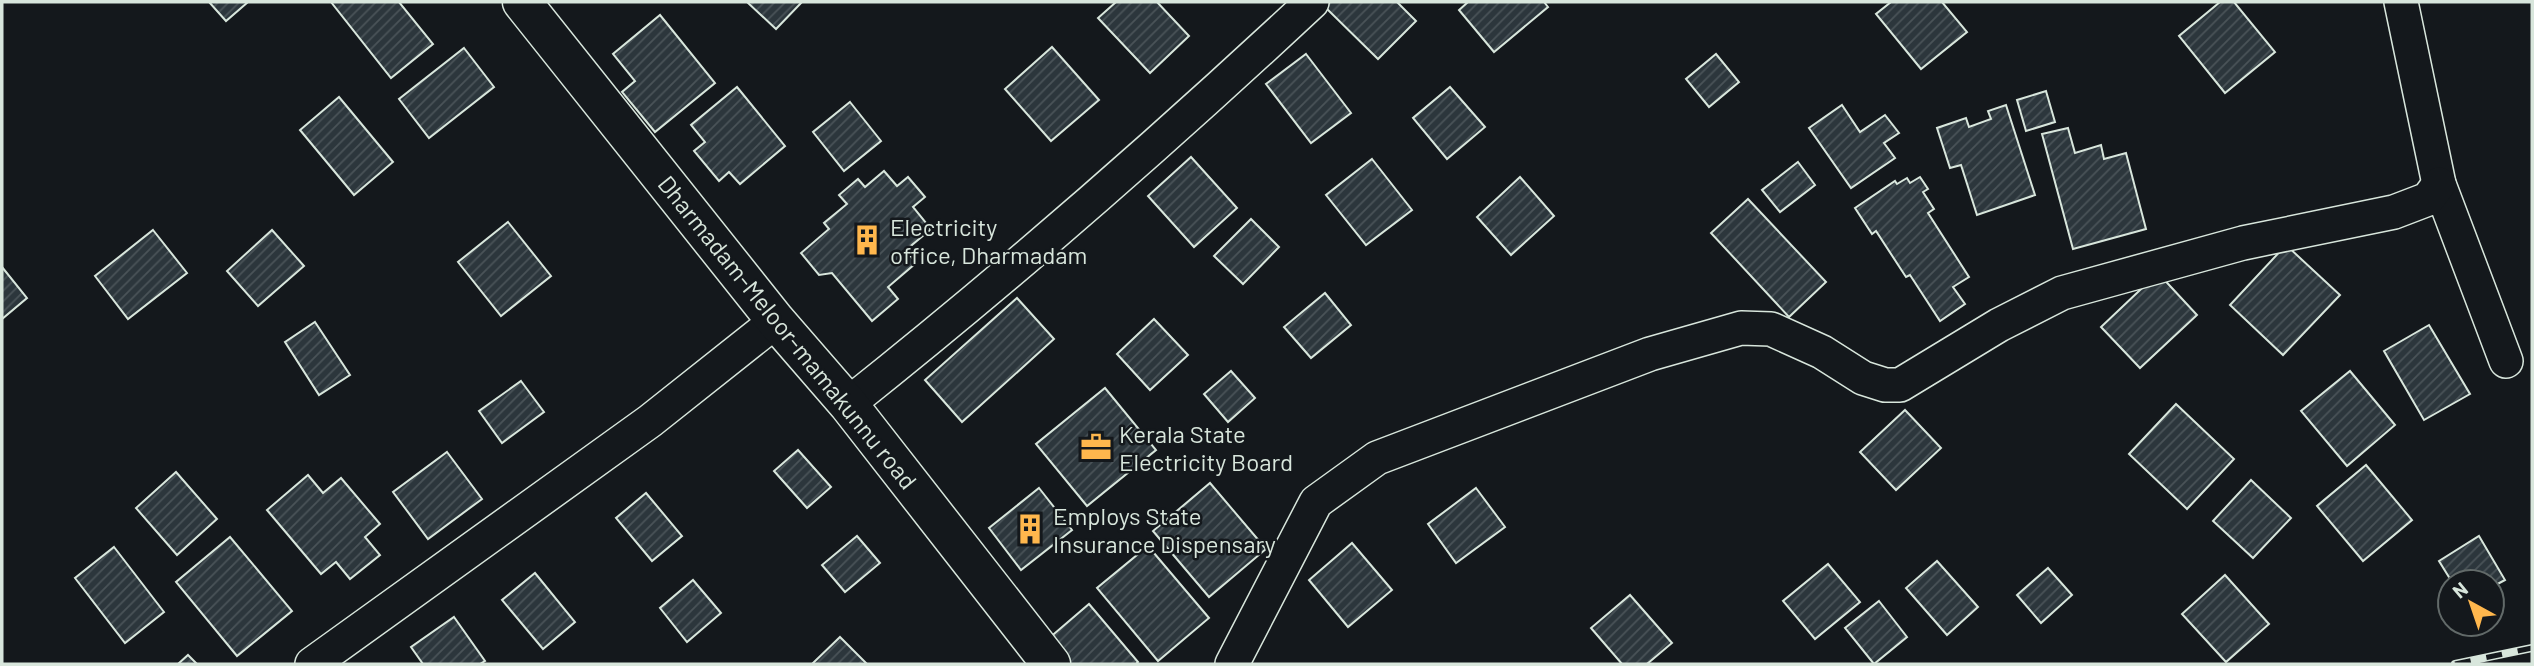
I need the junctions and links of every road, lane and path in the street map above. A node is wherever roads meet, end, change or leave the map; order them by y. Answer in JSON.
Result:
{"nodes":[{"id":1,"x":522,"y":2,"type":"edge"},
{"id":2,"x":1312,"y":2,"type":"edge"},
{"id":3,"x":2401,"y":2,"type":"edge"},
{"id":4,"x":2439,"y":184,"type":"junction"},
{"id":5,"x":776,"y":321,"type":"junction"},
{"id":6,"x":2506,"y":361,"type":"dead end"},
{"id":7,"x":848,"y":404,"type":"junction"},
{"id":8,"x":312,"y":664,"type":"edge"},
{"id":9,"x":1051,"y":664,"type":"edge"},
{"id":10,"x":1232,"y":664,"type":"edge"}],
"edges":[{"from":1,"to":5,"type":"main road","name":"Dharmadam-Meloor-mamakunnu road"},
{"from":2,"to":7,"type":"street"},
{"from":3,"to":4,"type":"street"},
{"from":4,"to":6,"type":"street"},
{"from":4,"to":10,"type":"street"},
{"from":5,"to":7,"type":"main road","name":"Dharmadam-Meloor-mamakunnu road"},
{"from":5,"to":8,"type":"street"},
{"from":7,"to":9,"type":"main road","name":"Dharmadam-Meloor-mamakunnu road"}]}
